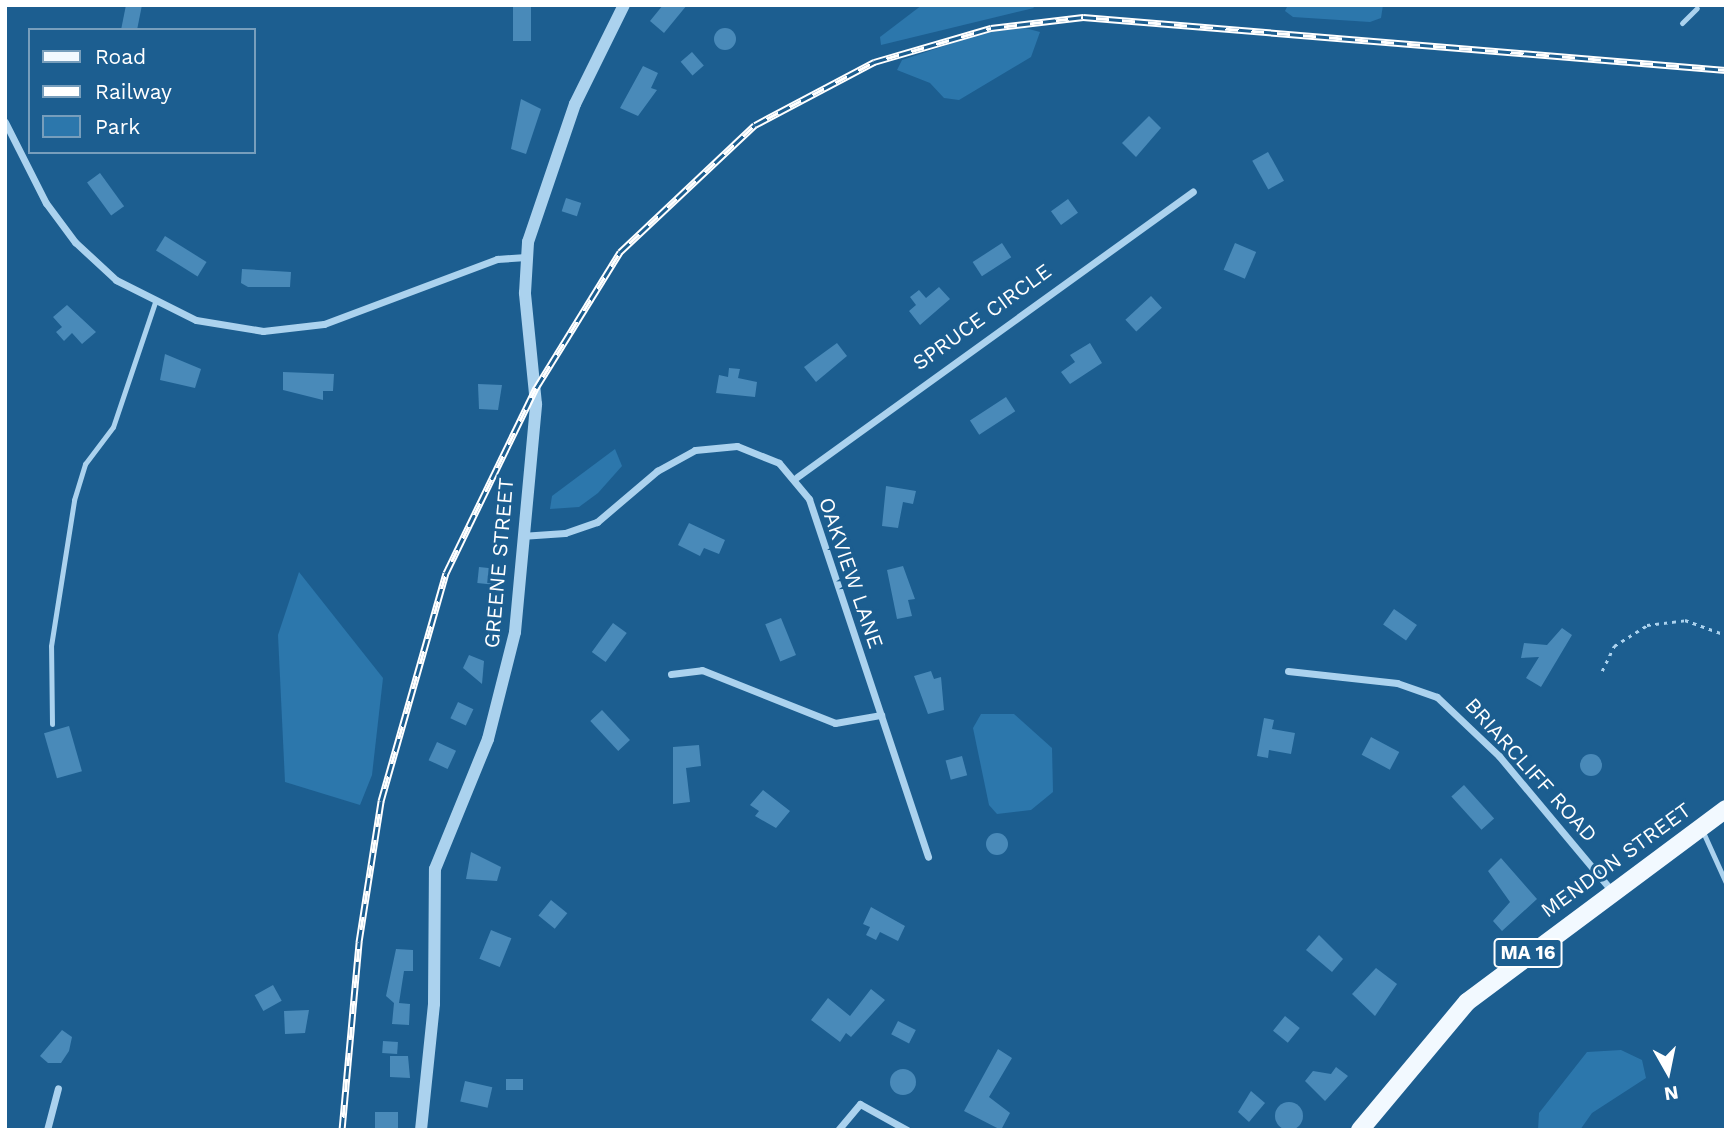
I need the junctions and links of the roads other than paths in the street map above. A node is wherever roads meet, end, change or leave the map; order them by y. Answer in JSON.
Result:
{"nodes":[{"id":1,"x":624,"y":5,"type":"edge"},
{"id":2,"x":1697,"y":8,"type":"dead end"},
{"id":3,"x":1682,"y":23,"type":"dead end"},
{"id":4,"x":5,"y":122,"type":"edge"},
{"id":5,"x":1193,"y":191,"type":"dead end"},
{"id":6,"x":526,"y":257,"type":"junction"},
{"id":7,"x":155,"y":302,"type":"junction"},
{"id":8,"x":797,"y":477,"type":"junction"},
{"id":9,"x":520,"y":536,"type":"junction"},
{"id":10,"x":1288,"y":671,"type":"dead end"},
{"id":11,"x":671,"y":674,"type":"dead end"},
{"id":12,"x":881,"y":715,"type":"junction"},
{"id":13,"x":52,"y":724,"type":"dead end"},
{"id":14,"x":1726,"y":809,"type":"edge"},
{"id":15,"x":1700,"y":827,"type":"junction"},
{"id":16,"x":928,"y":857,"type":"dead end"},
{"id":17,"x":1726,"y":883,"type":"edge"},
{"id":18,"x":1612,"y":891,"type":"junction"},
{"id":19,"x":58,"y":1088,"type":"dead end"},
{"id":20,"x":47,"y":1130,"type":"edge"},
{"id":21,"x":421,"y":1130,"type":"edge"},
{"id":22,"x":838,"y":1130,"type":"edge"},
{"id":23,"x":906,"y":1130,"type":"edge"},
{"id":24,"x":1360,"y":1130,"type":"edge"}],
"edges":[{"from":1,"to":6,"type":"street","name":"GREENE STREET"},
{"from":2,"to":3,"type":"lane"},
{"from":4,"to":7,"type":"street"},
{"from":5,"to":8,"type":"street","name":"SPRUCE CIRCLE"},
{"from":6,"to":7,"type":"street"},
{"from":6,"to":9,"type":"street","name":"GREENE STREET"},
{"from":7,"to":13,"type":"lane"},
{"from":8,"to":9,"type":"street","name":"OAKVIEW LANE"},
{"from":8,"to":12,"type":"street","name":"OAKVIEW LANE"},
{"from":9,"to":21,"type":"street","name":"GREENE STREET"},
{"from":10,"to":18,"type":"street","name":"BRIARCLIFF ROAD"},
{"from":11,"to":12,"type":"street"},
{"from":12,"to":16,"type":"street","name":"OAKVIEW LANE"},
{"from":14,"to":15,"type":"main road","name":"MENDON STREET","number":"MA 16"},
{"from":15,"to":17,"type":"lane"},
{"from":15,"to":18,"type":"main road","name":"MENDON STREET","number":"MA 16"},
{"from":18,"to":24,"type":"main road","name":"MENDON STREET","number":"MA 16"},
{"from":19,"to":20,"type":"street"},
{"from":22,"to":23,"type":"street"}]}
